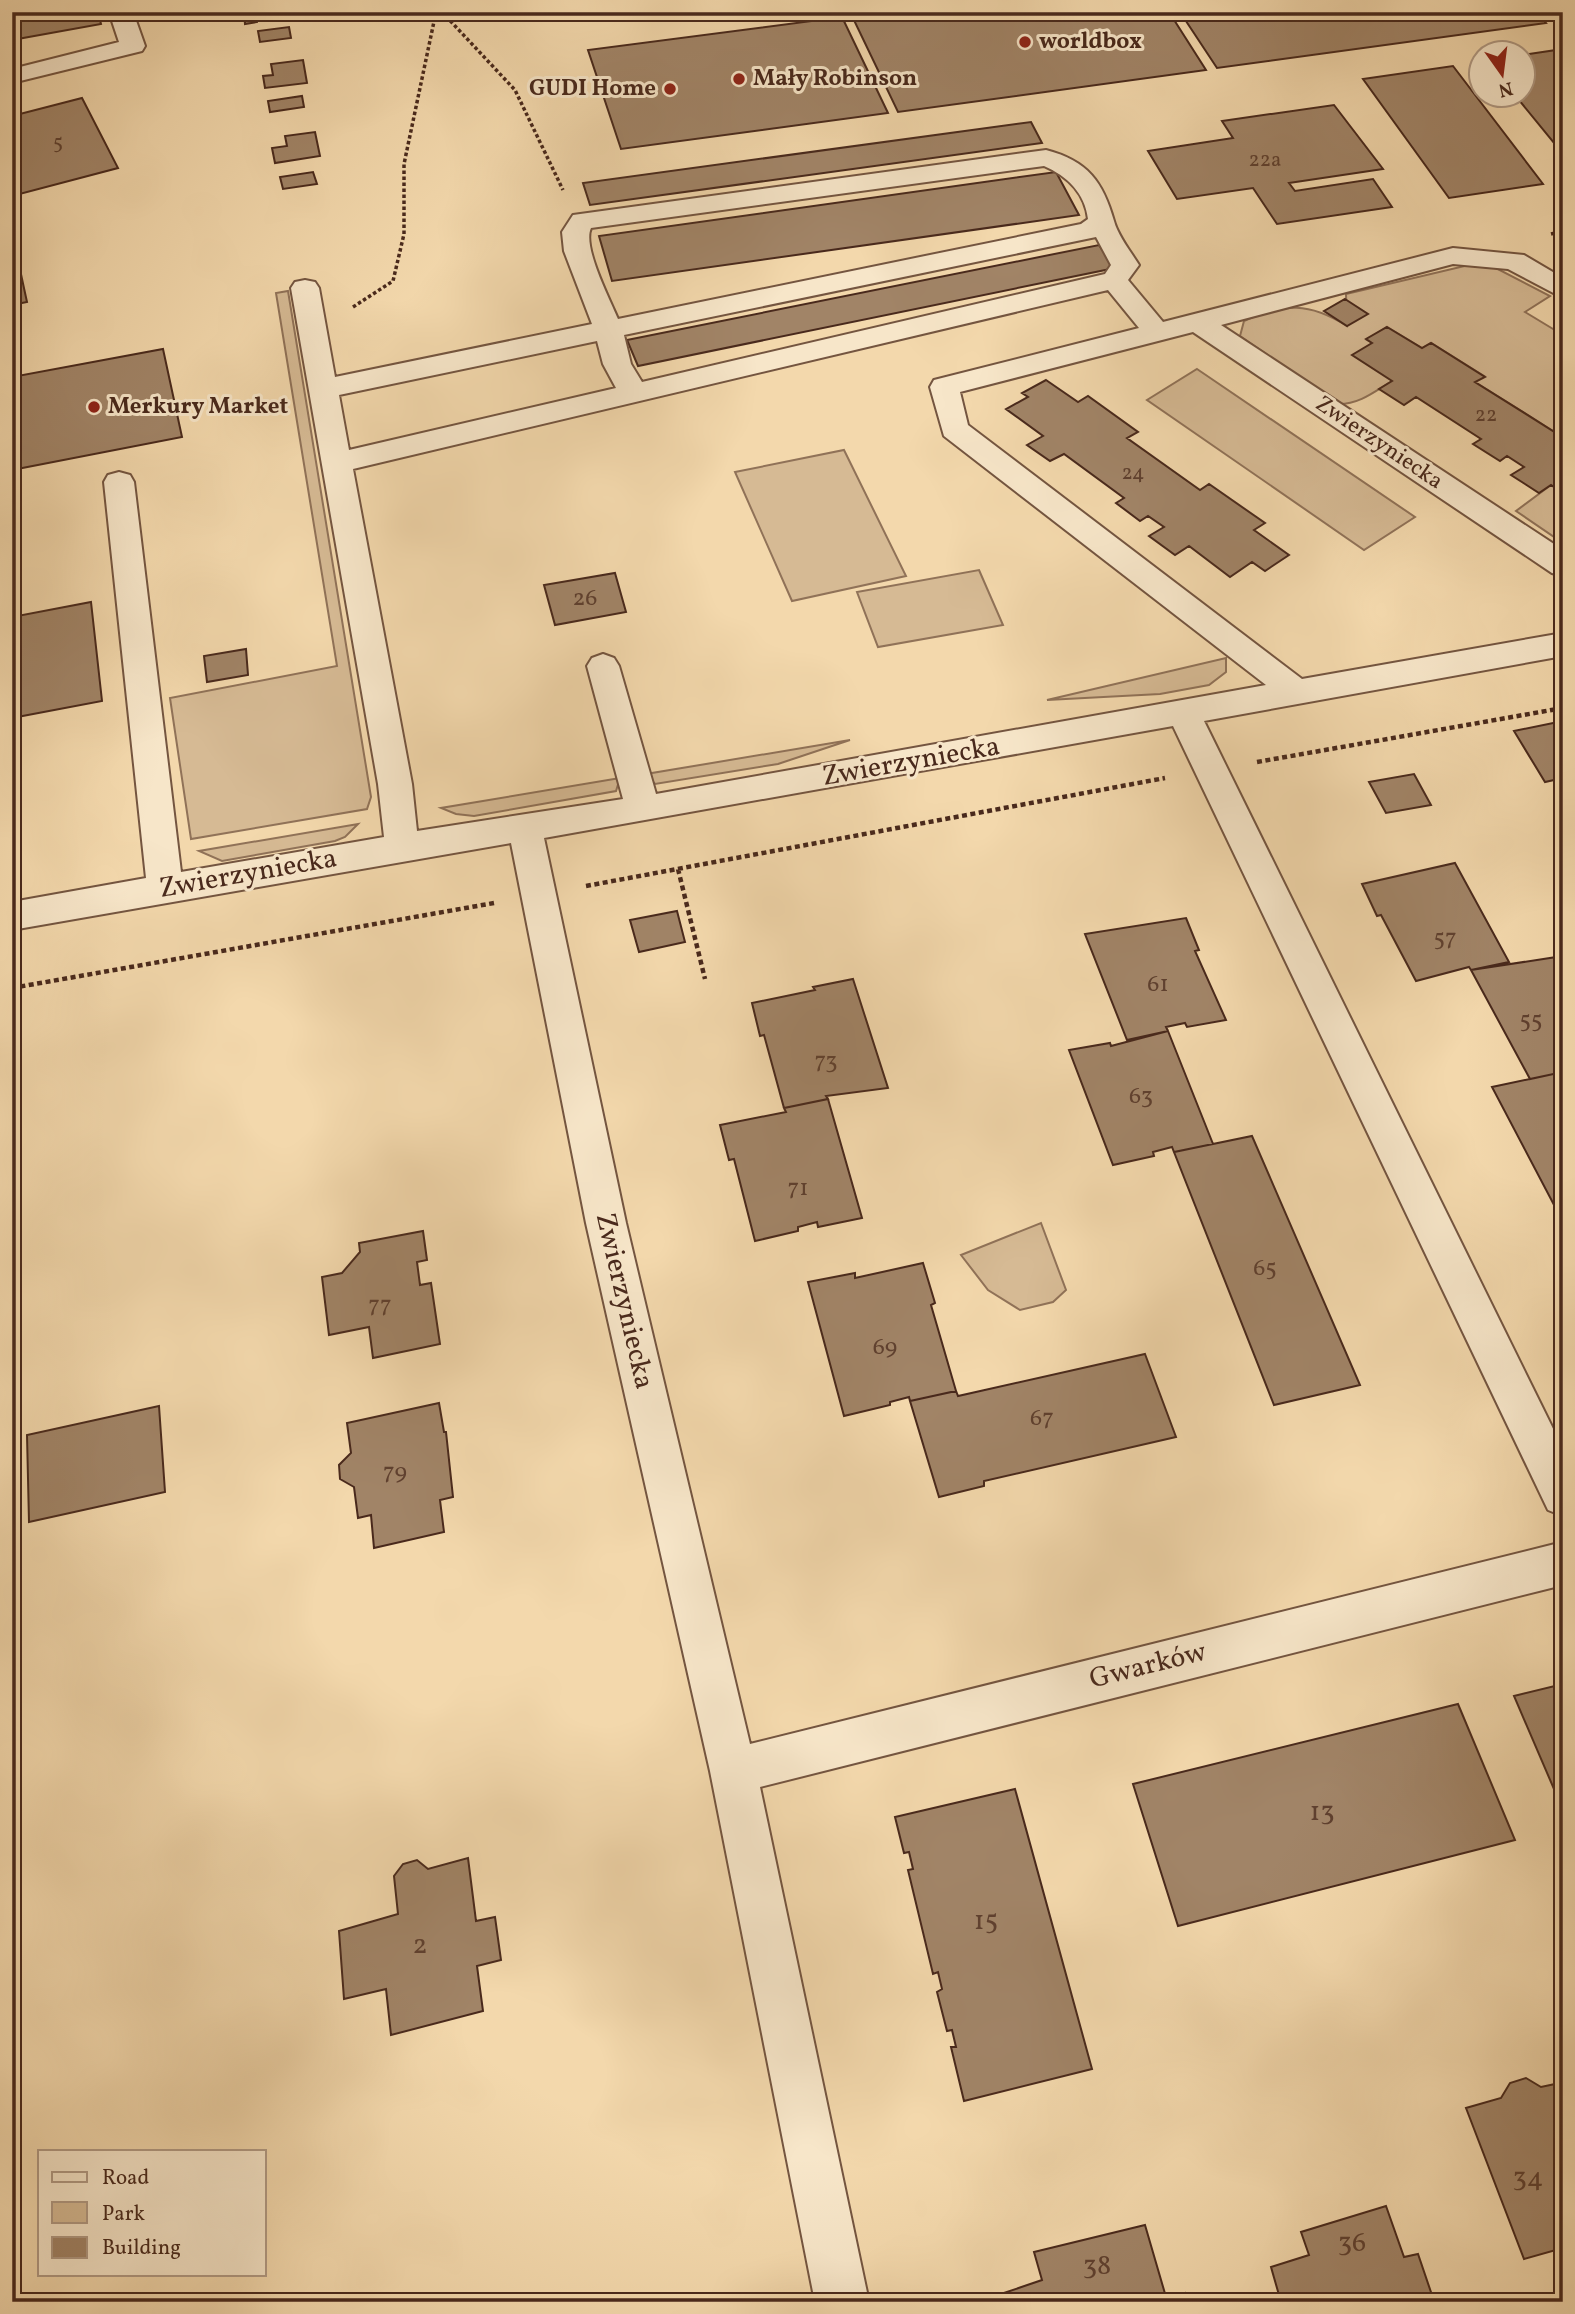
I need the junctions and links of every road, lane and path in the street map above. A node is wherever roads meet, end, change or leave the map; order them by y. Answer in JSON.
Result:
{"nodes":[{"id":1,"x":121,"y":12,"type":"edge"},
{"id":2,"x":436,"y":12,"type":"edge"},
{"id":3,"x":442,"y":12,"type":"edge"},
{"id":4,"x":12,"y":76,"type":"edge"},
{"id":5,"x":582,"y":220,"type":"junction"},
{"id":6,"x":1101,"y":222,"type":"junction"},
{"id":7,"x":1114,"y":280,"type":"junction"},
{"id":8,"x":305,"y":288,"type":"dead end"},
{"id":9,"x":1563,"y":290,"type":"edge"},
{"id":10,"x":1196,"y":321,"type":"junction"},
{"id":11,"x":608,"y":329,"type":"junction"},
{"id":12,"x":1157,"y":331,"type":"junction"},
{"id":13,"x":317,"y":357,"type":"junction"},
{"id":14,"x":323,"y":389,"type":"junction"},
{"id":15,"x":633,"y":392,"type":"junction"},
{"id":16,"x":336,"y":463,"type":"junction"},
{"id":17,"x":119,"y":482,"type":"dead end"},
{"id":18,"x":1563,"y":565,"type":"edge"},
{"id":19,"x":1563,"y":644,"type":"edge"},
{"id":20,"x":603,"y":666,"type":"dead end"},
{"id":21,"x":1297,"y":692,"type":"junction"},
{"id":22,"x":1563,"y":708,"type":"edge"},
{"id":23,"x":1184,"y":713,"type":"junction"},
{"id":24,"x":1243,"y":764,"type":"dead end"},
{"id":25,"x":1173,"y":777,"type":"dead end"},
{"id":26,"x":643,"y":809,"type":"junction"},
{"id":27,"x":525,"y":828,"type":"junction"},
{"id":28,"x":401,"y":847,"type":"junction"},
{"id":29,"x":678,"y":869,"type":"junction"},
{"id":30,"x":585,"y":886,"type":"dead end"},
{"id":31,"x":165,"y":888,"type":"junction"},
{"id":32,"x":496,"y":902,"type":"dead end"},
{"id":33,"x":12,"y":916,"type":"edge"},
{"id":34,"x":705,"y":979,"type":"dead end"},
{"id":35,"x":12,"y":988,"type":"edge"},
{"id":36,"x":1563,"y":1495,"type":"edge"},
{"id":37,"x":1563,"y":1563,"type":"edge"},
{"id":38,"x":733,"y":1771,"type":"junction"},
{"id":39,"x":842,"y":2302,"type":"edge"}],
"edges":[{"from":1,"to":4,"type":"street"},
{"from":2,"to":13,"type":"path"},
{"from":3,"to":5,"type":"path"},
{"from":5,"to":6,"type":"street"},
{"from":5,"to":11,"type":"street"},
{"from":6,"to":7,"type":"street"},
{"from":6,"to":11,"type":"street"},
{"from":7,"to":12,"type":"street"},
{"from":7,"to":15,"type":"street"},
{"from":8,"to":13,"type":"street"},
{"from":9,"to":10,"type":"street"},
{"from":10,"to":12,"type":"street"},
{"from":10,"to":18,"type":"street","name":"Zwierzyniecka"},
{"from":11,"to":14,"type":"street"},
{"from":11,"to":15,"type":"street"},
{"from":12,"to":21,"type":"street"},
{"from":13,"to":14,"type":"street"},
{"from":14,"to":16,"type":"street"},
{"from":15,"to":16,"type":"street"},
{"from":16,"to":28,"type":"street"},
{"from":17,"to":31,"type":"street"},
{"from":19,"to":21,"type":"street","name":"Zwierzyniecka"},
{"from":20,"to":26,"type":"street"},
{"from":21,"to":23,"type":"street","name":"Zwierzyniecka"},
{"from":22,"to":24,"type":"path"},
{"from":23,"to":26,"type":"street","name":"Zwierzyniecka"},
{"from":23,"to":36,"type":"street"},
{"from":25,"to":29,"type":"path"},
{"from":26,"to":27,"type":"street","name":"Zwierzyniecka"},
{"from":27,"to":28,"type":"street","name":"Zwierzyniecka"},
{"from":27,"to":38,"type":"street","name":"Zwierzyniecka"},
{"from":28,"to":31,"type":"street","name":"Zwierzyniecka"},
{"from":29,"to":30,"type":"path"},
{"from":29,"to":34,"type":"path"},
{"from":31,"to":33,"type":"street","name":"Zwierzyniecka"},
{"from":32,"to":35,"type":"path"},
{"from":37,"to":38,"type":"street","name":"Gwarków"},
{"from":38,"to":39,"type":"street","name":"Zwierzyniecka"}]}
